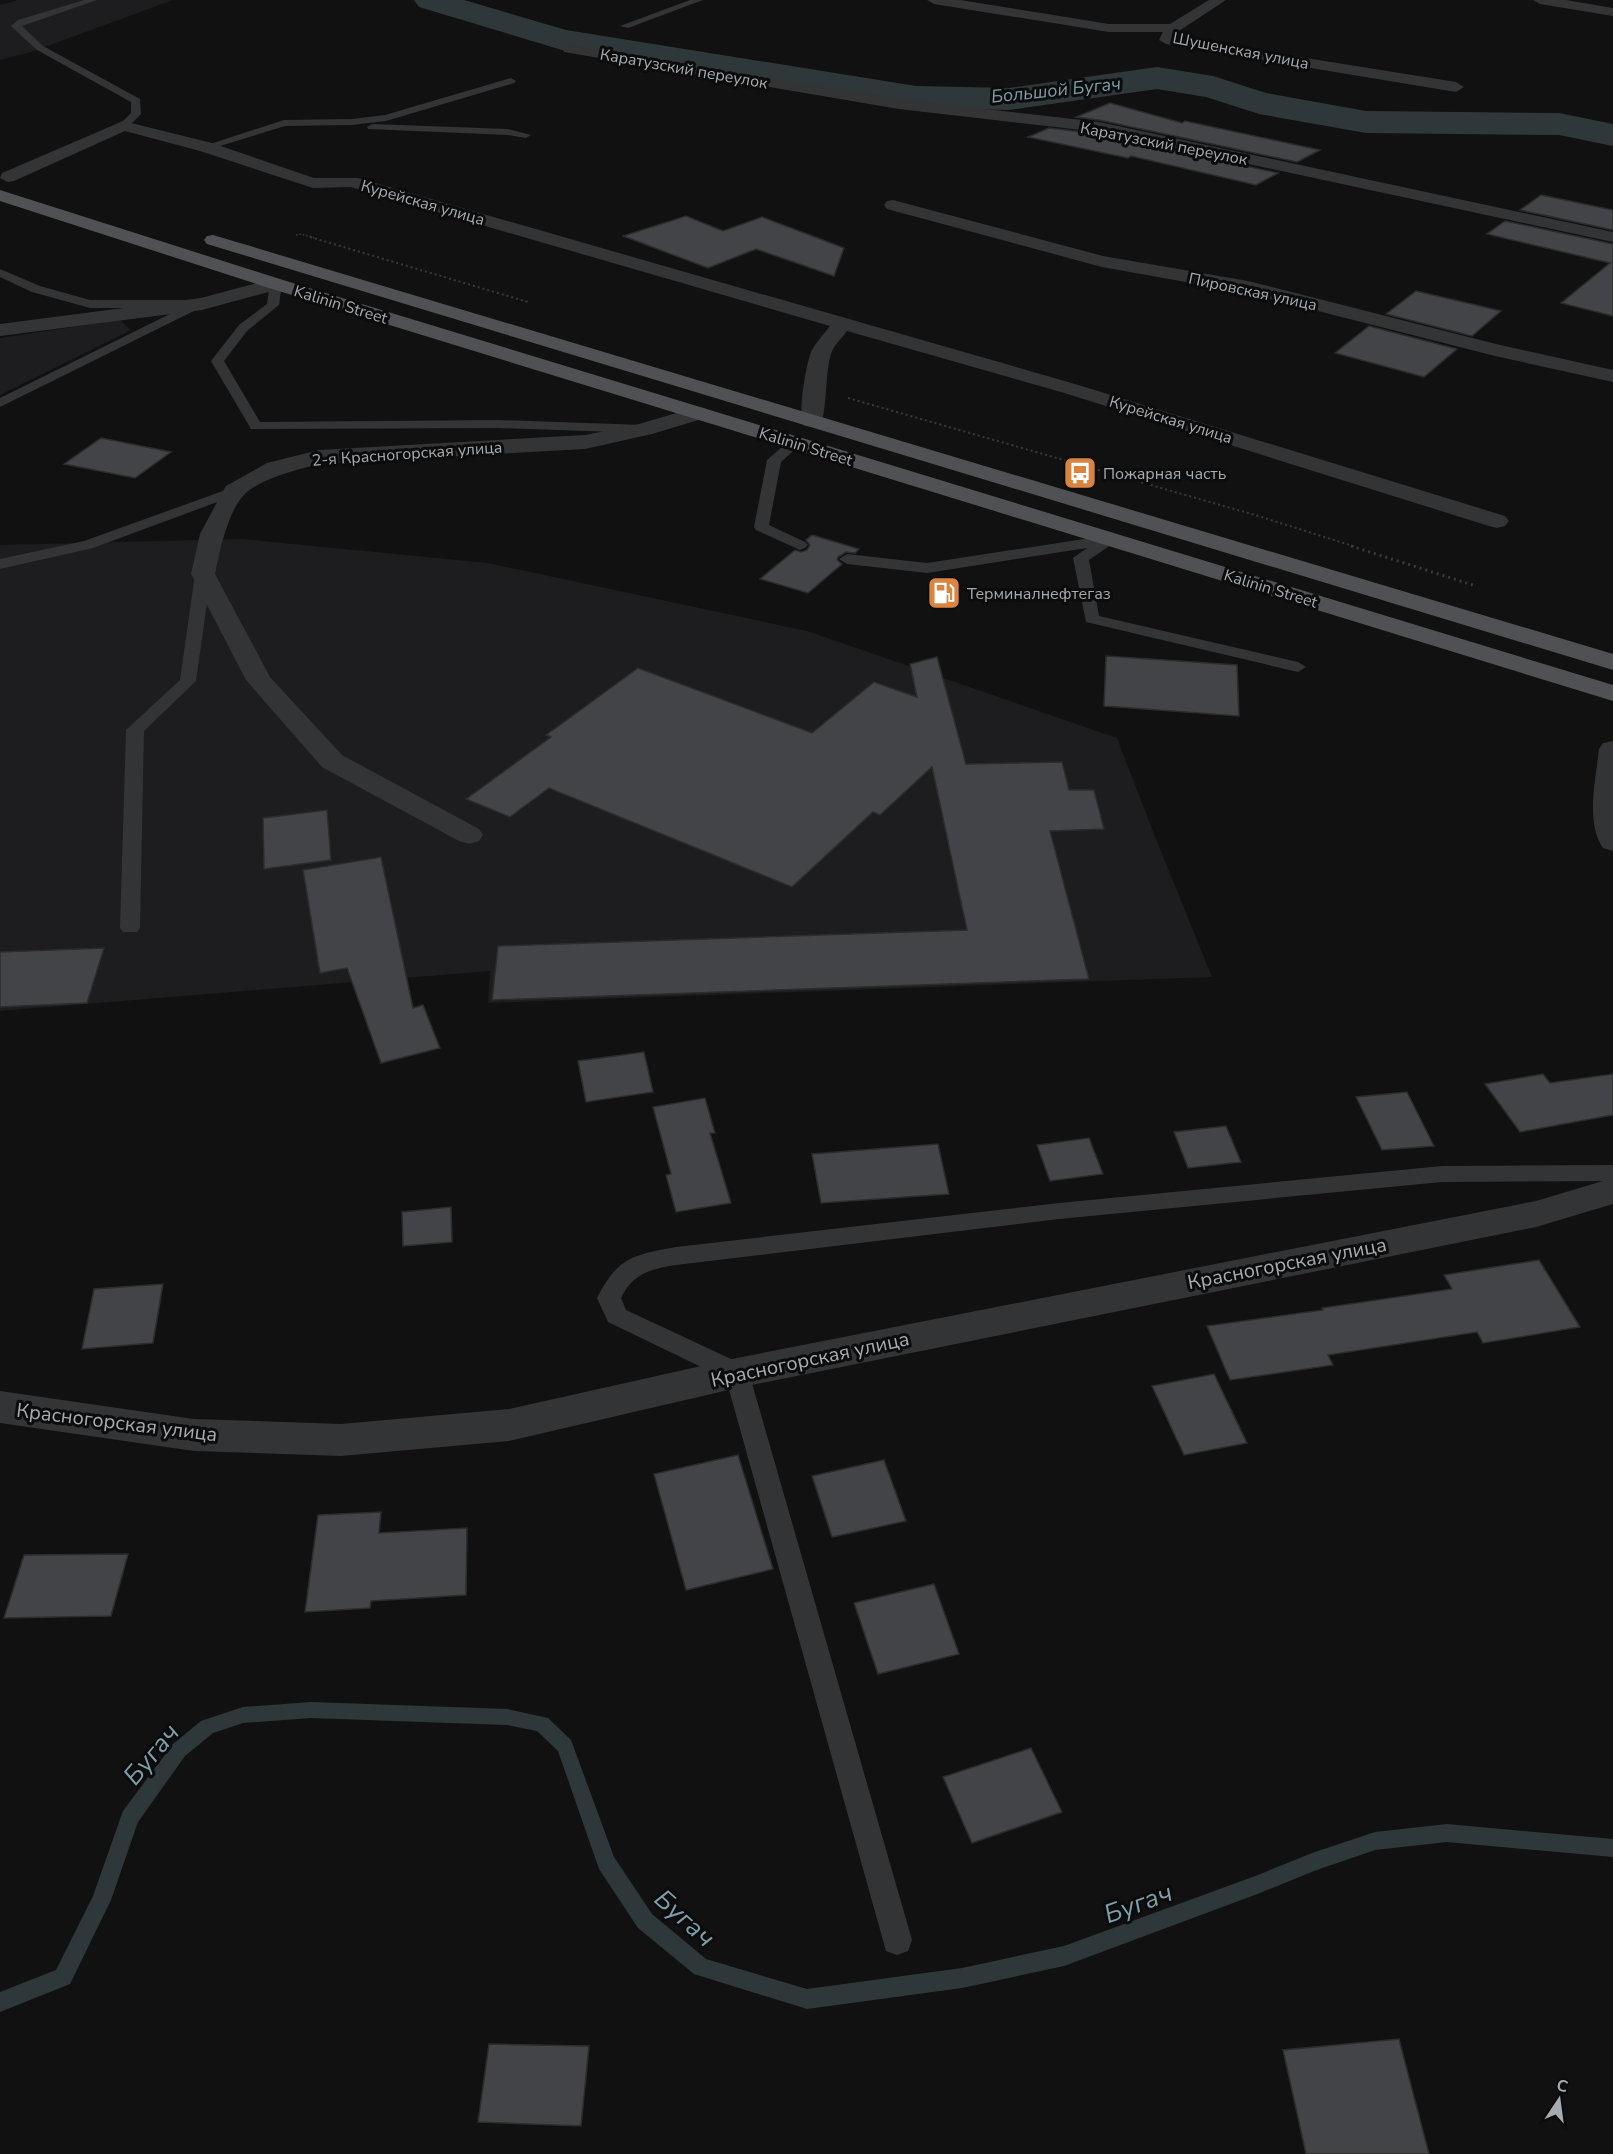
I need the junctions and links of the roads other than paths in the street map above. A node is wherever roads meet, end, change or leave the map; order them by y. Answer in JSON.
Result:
{"nodes":[{"id":1,"x":93,"y":0,"type":"edge"},
{"id":2,"x":699,"y":0,"type":"edge"},
{"id":3,"x":934,"y":0,"type":"edge"},
{"id":4,"x":1219,"y":0,"type":"edge"},
{"id":5,"x":1540,"y":0,"type":"edge"},
{"id":6,"x":1613,"y":12,"type":"edge"},
{"id":7,"x":625,"y":26,"type":"dead end"},
{"id":8,"x":1173,"y":28,"type":"junction"},
{"id":9,"x":569,"y":49,"type":"dead end"},
{"id":10,"x":511,"y":81,"type":"dead end"},
{"id":11,"x":1456,"y":87,"type":"dead end"},
{"id":12,"x":320,"y":122,"type":"junction"},
{"id":13,"x":123,"y":126,"type":"junction"},
{"id":14,"x":526,"y":135,"type":"dead end"},
{"id":15,"x":206,"y":147,"type":"junction"},
{"id":16,"x":3,"y":182,"type":"edge"},
{"id":17,"x":94,"y":204,"type":"dead end"},
{"id":18,"x":893,"y":205,"type":"dead end"},
{"id":19,"x":196,"y":235,"type":"dead end"},
{"id":20,"x":1613,"y":237,"type":"edge"},
{"id":21,"x":0,"y":273,"type":"edge"},
{"id":22,"x":276,"y":284,"type":"junction"},
{"id":23,"x":202,"y":304,"type":"junction"},
{"id":24,"x":842,"y":324,"type":"junction"},
{"id":25,"x":0,"y":330,"type":"edge"},
{"id":26,"x":1613,"y":376,"type":"edge"},
{"id":27,"x":0,"y":403,"type":"edge"},
{"id":28,"x":697,"y":413,"type":"junction"},
{"id":29,"x":812,"y":421,"type":"junction"},
{"id":30,"x":644,"y":429,"type":"junction"},
{"id":31,"x":795,"y":443,"type":"junction"},
{"id":32,"x":234,"y":491,"type":"junction"},
{"id":33,"x":1134,"y":518,"type":"junction"},
{"id":34,"x":1497,"y":521,"type":"dead end"},
{"id":35,"x":1110,"y":539,"type":"junction"},
{"id":36,"x":800,"y":546,"type":"dead end"},
{"id":37,"x":847,"y":559,"type":"dead end"},
{"id":38,"x":0,"y":564,"type":"edge"},
{"id":39,"x":1315,"y":572,"type":"junction"},
{"id":40,"x":203,"y":574,"type":"junction"},
{"id":41,"x":1290,"y":594,"type":"junction"},
{"id":42,"x":1613,"y":662,"type":"edge"},
{"id":43,"x":1298,"y":667,"type":"dead end"},
{"id":44,"x":1613,"y":693,"type":"edge"},
{"id":45,"x":1613,"y":749,"type":"edge"},
{"id":46,"x":469,"y":835,"type":"dead end"},
{"id":47,"x":1613,"y":842,"type":"edge"},
{"id":48,"x":130,"y":928,"type":"dead end"},
{"id":49,"x":1613,"y":1173,"type":"edge"},
{"id":50,"x":1613,"y":1191,"type":"edge"},
{"id":51,"x":737,"y":1373,"type":"junction"},
{"id":52,"x":0,"y":1407,"type":"edge"},
{"id":53,"x":897,"y":1940,"type":"dead end"}],
"edges":[{"from":1,"to":13,"type":"lane"},
{"from":2,"to":7,"type":"lane"},
{"from":3,"to":8,"type":"street","name":"Шушенская улица"},
{"from":4,"to":8,"type":"street"},
{"from":5,"to":6,"type":"street"},
{"from":8,"to":11,"type":"street","name":"Шушенская улица"},
{"from":9,"to":20,"type":"street","name":"Каратузский переулок"},
{"from":10,"to":12,"type":"lane"},
{"from":12,"to":14,"type":"lane"},
{"from":12,"to":15,"type":"lane"},
{"from":13,"to":15,"type":"street","name":"Курейская улица"},
{"from":13,"to":16,"type":"street"},
{"from":15,"to":24,"type":"street","name":"Курейская улица"},
{"from":16,"to":17,"type":"main road"},
{"from":16,"to":22,"type":"main road","name":"Kalinin Street"},
{"from":18,"to":26,"type":"street","name":"Пировская улица"},
{"from":19,"to":29,"type":"main road","name":"Kalinin Street"},
{"from":21,"to":23,"type":"lane"},
{"from":22,"to":23,"type":"street"},
{"from":22,"to":28,"type":"main road","name":"Kalinin Street"},
{"from":22,"to":30,"type":"lane"},
{"from":23,"to":25,"type":"street"},
{"from":23,"to":27,"type":"lane"},
{"from":24,"to":29,"type":"street"},
{"from":24,"to":34,"type":"street","name":"Курейская улица"},
{"from":28,"to":30,"type":"street","name":"2-я Красногорская улица"},
{"from":28,"to":31,"type":"main road","name":"Kalinin Street"},
{"from":29,"to":33,"type":"main road","name":"Kalinin Street"},
{"from":30,"to":32,"type":"street","name":"2-я Красногорская улица"},
{"from":31,"to":35,"type":"main road","name":"Kalinin Street"},
{"from":31,"to":36,"type":"lane"},
{"from":32,"to":38,"type":"lane"},
{"from":32,"to":40,"type":"street"},
{"from":33,"to":35,"type":"main road"},
{"from":33,"to":39,"type":"main road","name":"Kalinin Street"},
{"from":35,"to":37,"type":"lane"},
{"from":35,"to":41,"type":"main road","name":"Kalinin Street"},
{"from":35,"to":43,"type":"lane"},
{"from":39,"to":41,"type":"main road"},
{"from":39,"to":42,"type":"main road","name":"Kalinin Street"},
{"from":40,"to":46,"type":"street"},
{"from":40,"to":48,"type":"lane"},
{"from":41,"to":44,"type":"main road","name":"Kalinin Street"},
{"from":45,"to":47,"type":"street"},
{"from":49,"to":51,"type":"lane"},
{"from":50,"to":51,"type":"street","name":"Красногорская улица"},
{"from":51,"to":52,"type":"street","name":"Красногорская улица"},
{"from":51,"to":53,"type":"lane"}]}
